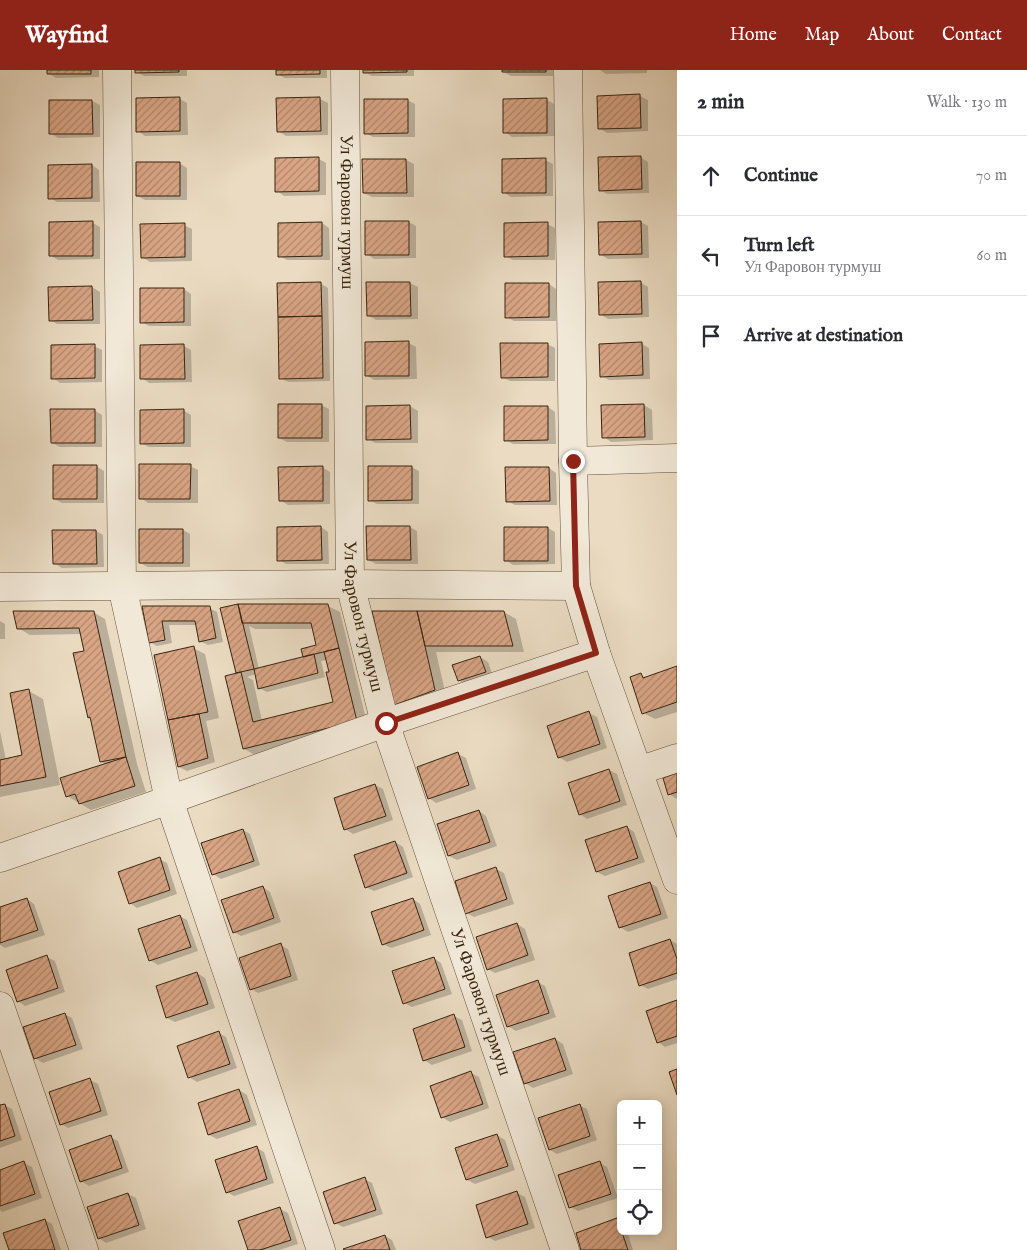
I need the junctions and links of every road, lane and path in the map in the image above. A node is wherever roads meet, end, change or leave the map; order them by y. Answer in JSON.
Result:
{"nodes":[{"id":1,"x":117,"y":70,"type":"edge"},
{"id":2,"x":345,"y":70,"type":"edge"},
{"id":3,"x":568,"y":70,"type":"edge"},
{"id":4,"x":677,"y":458,"type":"edge"},
{"id":5,"x":573,"y":461,"type":"junction"},
{"id":6,"x":350,"y":584,"type":"junction"},
{"id":7,"x":122,"y":586,"type":"junction"},
{"id":8,"x":576,"y":586,"type":"junction"},
{"id":9,"x":0,"y":587,"type":"edge"},
{"id":10,"x":596,"y":653,"type":"junction"},
{"id":11,"x":386,"y":723,"type":"junction"},
{"id":12,"x":677,"y":758,"type":"edge"},
{"id":13,"x":638,"y":771,"type":"junction"},
{"id":14,"x":169,"y":800,"type":"junction"},
{"id":15,"x":0,"y":858,"type":"edge"},
{"id":16,"x":677,"y":880,"type":"edge"},
{"id":17,"x":0,"y":1006,"type":"edge"},
{"id":18,"x":84,"y":1250,"type":"edge"},
{"id":19,"x":321,"y":1250,"type":"edge"},
{"id":20,"x":565,"y":1250,"type":"edge"}],
"edges":[{"from":1,"to":7,"type":"street"},
{"from":2,"to":6,"type":"street","name":"Ул Фаровон турмуш"},
{"from":3,"to":5,"type":"street"},
{"from":4,"to":5,"type":"street"},
{"from":5,"to":8,"type":"street"},
{"from":6,"to":7,"type":"street"},
{"from":6,"to":8,"type":"street"},
{"from":6,"to":11,"type":"street","name":"Ул Фаровон турмуш"},
{"from":7,"to":9,"type":"street"},
{"from":7,"to":14,"type":"street"},
{"from":8,"to":10,"type":"street"},
{"from":10,"to":11,"type":"street"},
{"from":10,"to":13,"type":"street"},
{"from":11,"to":14,"type":"street"},
{"from":11,"to":20,"type":"street","name":"Ул Фаровон турмуш"},
{"from":12,"to":13,"type":"street"},
{"from":13,"to":16,"type":"street"},
{"from":14,"to":15,"type":"street"},
{"from":14,"to":19,"type":"street"},
{"from":17,"to":18,"type":"street"}]}
